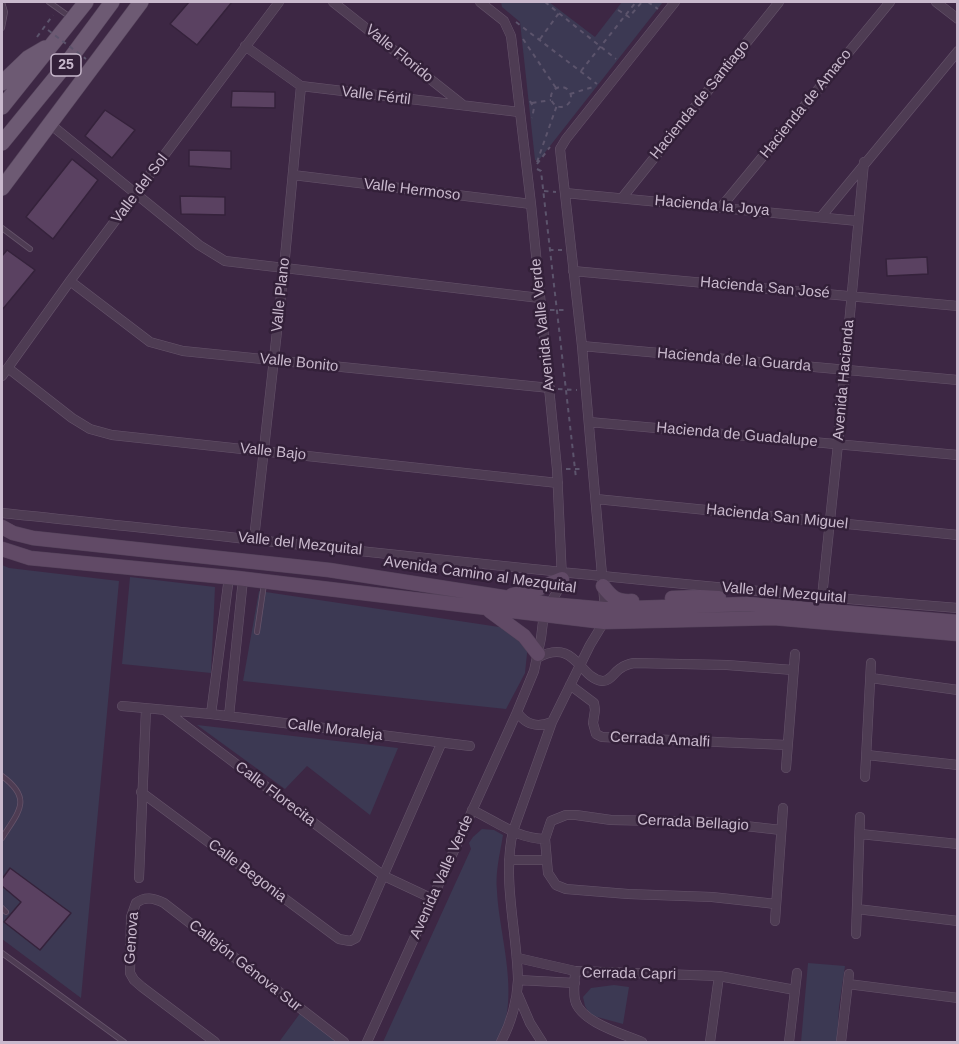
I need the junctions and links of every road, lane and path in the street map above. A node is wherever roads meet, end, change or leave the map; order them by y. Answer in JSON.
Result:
{"nodes":[{"id":1,"x":2,"y":2,"type":"edge"},
{"id":2,"x":49,"y":2,"type":"edge"},
{"id":3,"x":86,"y":2,"type":"edge"},
{"id":4,"x":112,"y":2,"type":"edge"},
{"id":5,"x":141,"y":2,"type":"edge"},
{"id":6,"x":279,"y":2,"type":"edge"},
{"id":7,"x":333,"y":2,"type":"edge"},
{"id":8,"x":480,"y":2,"type":"edge"},
{"id":9,"x":545,"y":2,"type":"edge"},
{"id":10,"x":636,"y":2,"type":"edge"},
{"id":11,"x":642,"y":2,"type":"edge"},
{"id":12,"x":648,"y":2,"type":"edge"},
{"id":13,"x":675,"y":2,"type":"edge"},
{"id":14,"x":779,"y":2,"type":"edge"},
{"id":15,"x":890,"y":2,"type":"edge"},
{"id":16,"x":936,"y":2,"type":"edge"},
{"id":17,"x":58,"y":8,"type":"junction"},
{"id":18,"x":618,"y":10,"type":"dead end"},
{"id":19,"x":659,"y":10,"type":"dead end"},
{"id":20,"x":560,"y":13,"type":"junction"},
{"id":21,"x":626,"y":15,"type":"junction"},
{"id":22,"x":72,"y":19,"type":"junction"},
{"id":23,"x":957,"y":19,"type":"edge"},
{"id":24,"x":504,"y":21,"type":"junction"},
{"id":25,"x":2,"y":28,"type":"edge"},
{"id":26,"x":520,"y":34,"type":"dead end"},
{"id":27,"x":51,"y":37,"type":"junction"},
{"id":28,"x":540,"y":39,"type":"junction"},
{"id":29,"x":34,"y":41,"type":"dead end"},
{"id":30,"x":245,"y":46,"type":"junction"},
{"id":31,"x":601,"y":46,"type":"junction"},
{"id":32,"x":957,"y":51,"type":"edge"},
{"id":33,"x":87,"y":59,"type":"dead end"},
{"id":34,"x":619,"y":61,"type":"dead end"},
{"id":35,"x":581,"y":72,"type":"junction"},
{"id":36,"x":2,"y":83,"type":"edge"},
{"id":37,"x":301,"y":86,"type":"junction"},
{"id":38,"x":556,"y":88,"type":"junction"},
{"id":39,"x":570,"y":94,"type":"junction"},
{"id":40,"x":551,"y":100,"type":"junction"},
{"id":41,"x":532,"y":103,"type":"dead end"},
{"id":42,"x":557,"y":105,"type":"junction"},
{"id":43,"x":2,"y":107,"type":"edge"},
{"id":44,"x":465,"y":107,"type":"junction"},
{"id":45,"x":519,"y":112,"type":"junction"},
{"id":46,"x":50,"y":124,"type":"junction"},
{"id":47,"x":2,"y":143,"type":"edge"},
{"id":48,"x":864,"y":162,"type":"junction"},
{"id":49,"x":294,"y":175,"type":"junction"},
{"id":50,"x":2,"y":188,"type":"edge"},
{"id":51,"x":529,"y":190,"type":"junction"},
{"id":52,"x":543,"y":191,"type":"junction"},
{"id":53,"x":565,"y":193,"type":"junction"},
{"id":54,"x":136,"y":194,"type":"junction"},
{"id":55,"x":622,"y":198,"type":"junction"},
{"id":56,"x":531,"y":204,"type":"junction"},
{"id":57,"x":722,"y":207,"type":"junction"},
{"id":58,"x":821,"y":217,"type":"junction"},
{"id":59,"x":858,"y":221,"type":"junction"},
{"id":60,"x":2,"y":228,"type":"edge"},
{"id":61,"x":30,"y":249,"type":"dead end"},
{"id":62,"x":535,"y":249,"type":"junction"},
{"id":63,"x":550,"y":250,"type":"junction"},
{"id":64,"x":570,"y":251,"type":"junction"},
{"id":65,"x":284,"y":268,"type":"junction"},
{"id":66,"x":573,"y":271,"type":"junction"},
{"id":67,"x":70,"y":281,"type":"junction"},
{"id":68,"x":851,"y":296,"type":"junction"},
{"id":69,"x":540,"y":298,"type":"junction"},
{"id":70,"x":957,"y":306,"type":"edge"},
{"id":71,"x":542,"y":309,"type":"junction"},
{"id":72,"x":557,"y":310,"type":"junction"},
{"id":73,"x":577,"y":311,"type":"junction"},
{"id":74,"x":582,"y":346,"type":"junction"},
{"id":75,"x":274,"y":360,"type":"junction"},
{"id":76,"x":844,"y":370,"type":"junction"},
{"id":77,"x":4,"y":372,"type":"edge"},
{"id":78,"x":957,"y":380,"type":"edge"},
{"id":79,"x":550,"y":388,"type":"junction"},
{"id":80,"x":566,"y":389,"type":"junction"},
{"id":81,"x":586,"y":391,"type":"junction"},
{"id":82,"x":589,"y":422,"type":"junction"},
{"id":83,"x":838,"y":444,"type":"junction"},
{"id":84,"x":265,"y":451,"type":"junction"},
{"id":85,"x":957,"y":455,"type":"edge"},
{"id":86,"x":557,"y":470,"type":"junction"},
{"id":87,"x":575,"y":470,"type":"junction"},
{"id":88,"x":593,"y":470,"type":"junction"},
{"id":89,"x":576,"y":478,"type":"dead end"},
{"id":90,"x":558,"y":483,"type":"junction"},
{"id":91,"x":596,"y":499,"type":"junction"},
{"id":92,"x":2,"y":513,"type":"edge"},
{"id":93,"x":830,"y":522,"type":"junction"},
{"id":94,"x":2,"y":527,"type":"edge"},
{"id":95,"x":957,"y":535,"type":"edge"},
{"id":96,"x":254,"y":539,"type":"junction"},
{"id":97,"x":2,"y":549,"type":"edge"},
{"id":98,"x":222,"y":558,"type":"junction"},
{"id":99,"x":254,"y":562,"type":"junction"},
{"id":100,"x":238,"y":565,"type":"junction"},
{"id":101,"x":562,"y":575,"type":"junction"},
{"id":102,"x":229,"y":578,"type":"junction"},
{"id":103,"x":243,"y":579,"type":"junction"},
{"id":104,"x":603,"y":581,"type":"junction"},
{"id":105,"x":265,"y":582,"type":"junction"},
{"id":106,"x":495,"y":596,"type":"junction"},
{"id":107,"x":822,"y":597,"type":"junction"},
{"id":108,"x":747,"y":604,"type":"junction"},
{"id":109,"x":957,"y":608,"type":"edge"},
{"id":110,"x":489,"y":610,"type":"junction"},
{"id":111,"x":546,"y":610,"type":"junction"},
{"id":112,"x":604,"y":616,"type":"junction"},
{"id":113,"x":957,"y":622,"type":"edge"},
{"id":114,"x":257,"y":632,"type":"dead end"},
{"id":115,"x":957,"y":634,"type":"edge"},
{"id":116,"x":795,"y":654,"type":"dead end"},
{"id":117,"x":538,"y":656,"type":"junction"},
{"id":118,"x":217,"y":659,"type":"junction"},
{"id":119,"x":235,"y":662,"type":"junction"},
{"id":120,"x":871,"y":663,"type":"dead end"},
{"id":121,"x":580,"y":665,"type":"junction"},
{"id":122,"x":793,"y":670,"type":"junction"},
{"id":123,"x":871,"y":678,"type":"junction"},
{"id":124,"x":570,"y":685,"type":"junction"},
{"id":125,"x":957,"y":690,"type":"edge"},
{"id":126,"x":123,"y":706,"type":"dead end"},
{"id":127,"x":146,"y":709,"type":"junction"},
{"id":128,"x":166,"y":711,"type":"junction"},
{"id":129,"x":517,"y":712,"type":"junction"},
{"id":130,"x":211,"y":714,"type":"junction"},
{"id":131,"x":229,"y":716,"type":"junction"},
{"id":132,"x":552,"y":722,"type":"junction"},
{"id":133,"x":441,"y":744,"type":"junction"},
{"id":134,"x":787,"y":745,"type":"junction"},
{"id":135,"x":470,"y":746,"type":"dead end"},
{"id":136,"x":867,"y":755,"type":"junction"},
{"id":137,"x":957,"y":765,"type":"edge"},
{"id":138,"x":786,"y":768,"type":"dead end"},
{"id":139,"x":2,"y":776,"type":"edge"},
{"id":140,"x":866,"y":777,"type":"dead end"},
{"id":141,"x":141,"y":792,"type":"junction"},
{"id":142,"x":783,"y":807,"type":"dead end"},
{"id":143,"x":472,"y":810,"type":"junction"},
{"id":144,"x":860,"y":817,"type":"dead end"},
{"id":145,"x":781,"y":830,"type":"junction"},
{"id":146,"x":513,"y":831,"type":"junction"},
{"id":147,"x":860,"y":834,"type":"junction"},
{"id":148,"x":2,"y":838,"type":"edge"},
{"id":149,"x":545,"y":838,"type":"junction"},
{"id":150,"x":957,"y":844,"type":"edge"},
{"id":151,"x":509,"y":860,"type":"junction"},
{"id":152,"x":546,"y":860,"type":"junction"},
{"id":153,"x":384,"y":876,"type":"junction"},
{"id":154,"x":138,"y":878,"type":"dead end"},
{"id":155,"x":141,"y":899,"type":"joint"},
{"id":156,"x":433,"y":899,"type":"junction"},
{"id":157,"x":776,"y":904,"type":"junction"},
{"id":158,"x":2,"y":908,"type":"edge"},
{"id":159,"x":857,"y":909,"type":"junction"},
{"id":160,"x":6,"y":912,"type":"dead end"},
{"id":161,"x":775,"y":921,"type":"dead end"},
{"id":162,"x":957,"y":921,"type":"edge"},
{"id":163,"x":856,"y":934,"type":"dead end"},
{"id":164,"x":2,"y":953,"type":"edge"},
{"id":165,"x":518,"y":958,"type":"junction"},
{"id":166,"x":575,"y":971,"type":"junction"},
{"id":167,"x":797,"y":973,"type":"dead end"},
{"id":168,"x":719,"y":976,"type":"junction"},
{"id":169,"x":519,"y":980,"type":"junction"},
{"id":170,"x":574,"y":983,"type":"junction"},
{"id":171,"x":795,"y":990,"type":"junction"},
{"id":172,"x":518,"y":994,"type":"junction"},
{"id":173,"x":957,"y":998,"type":"edge"},
{"id":174,"x":116,"y":1036,"type":"junction"},
{"id":175,"x":111,"y":1042,"type":"edge"},
{"id":176,"x":124,"y":1042,"type":"edge"},
{"id":177,"x":215,"y":1042,"type":"edge"},
{"id":178,"x":344,"y":1042,"type":"edge"},
{"id":179,"x":367,"y":1042,"type":"edge"},
{"id":180,"x":501,"y":1042,"type":"edge"},
{"id":181,"x":538,"y":1042,"type":"edge"},
{"id":182,"x":642,"y":1042,"type":"edge"},
{"id":183,"x":710,"y":1042,"type":"edge"},
{"id":184,"x":789,"y":1042,"type":"edge"},
{"id":185,"x":841,"y":1042,"type":"edge"}],
"edges":[{"from":1,"to":25,"type":"lane"},
{"from":2,"to":17,"type":"lane"},
{"from":3,"to":22,"type":"main road","number":"25"},
{"from":4,"to":47,"type":"main road","number":"25"},
{"from":5,"to":46,"type":"main road"},
{"from":6,"to":30,"type":"street","name":"Valle del Sol"},
{"from":7,"to":44,"type":"street","name":"Valle Florido"},
{"from":8,"to":24,"type":"street"},
{"from":9,"to":20,"type":"path"},
{"from":10,"to":21,"type":"path"},
{"from":11,"to":21,"type":"path"},
{"from":12,"to":19,"type":"path"},
{"from":13,"to":53,"type":"street"},
{"from":14,"to":55,"type":"street","name":"Hacienda de Santiago"},
{"from":15,"to":57,"type":"street","name":"Hacienda de Amaco"},
{"from":16,"to":23,"type":"street"},
{"from":17,"to":22,"type":"lane"},
{"from":17,"to":29,"type":"path"},
{"from":18,"to":21,"type":"path"},
{"from":20,"to":28,"type":"path"},
{"from":20,"to":31,"type":"path"},
{"from":21,"to":31,"type":"path"},
{"from":22,"to":27,"type":"main road","number":"25"},
{"from":24,"to":28,"type":"path"},
{"from":24,"to":45,"type":"street","name":"Avenida Valle Verde"},
{"from":26,"to":38,"type":"path"},
{"from":27,"to":33,"type":"path","bridge":true},
{"from":27,"to":36,"type":"main road"},
{"from":27,"to":43,"type":"main road","number":"25"},
{"from":28,"to":35,"type":"path"},
{"from":30,"to":37,"type":"street","name":"Valle Fértil"},
{"from":30,"to":54,"type":"street","name":"Valle del Sol"},
{"from":31,"to":34,"type":"path"},
{"from":31,"to":35,"type":"path"},
{"from":32,"to":48,"type":"street"},
{"from":35,"to":39,"type":"path"},
{"from":37,"to":44,"type":"street","name":"Valle Fértil"},
{"from":37,"to":49,"type":"street","name":"Valle Plano"},
{"from":38,"to":39,"type":"path"},
{"from":38,"to":40,"type":"path"},
{"from":39,"to":42,"type":"path"},
{"from":40,"to":41,"type":"path"},
{"from":40,"to":42,"type":"path"},
{"from":42,"to":52,"type":"path"},
{"from":44,"to":45,"type":"street","name":"Valle Fértil"},
{"from":45,"to":51,"type":"street","name":"Avenida Valle Verde"},
{"from":46,"to":50,"type":"main road"},
{"from":46,"to":54,"type":"street"},
{"from":48,"to":58,"type":"street"},
{"from":48,"to":59,"type":"street","name":"Avenida Hacienda"},
{"from":49,"to":56,"type":"street","name":"Valle Hermoso"},
{"from":49,"to":65,"type":"street","name":"Valle Plano"},
{"from":51,"to":52,"type":"path"},
{"from":51,"to":56,"type":"street","name":"Avenida Valle Verde"},
{"from":52,"to":53,"type":"path"},
{"from":52,"to":63,"type":"path"},
{"from":53,"to":55,"type":"street","name":"Hacienda la Joya"},
{"from":53,"to":64,"type":"street"},
{"from":54,"to":65,"type":"street"},
{"from":54,"to":67,"type":"street","name":"Valle del Sol"},
{"from":55,"to":57,"type":"street","name":"Hacienda la Joya"},
{"from":56,"to":62,"type":"street","name":"Avenida Valle Verde"},
{"from":57,"to":58,"type":"street","name":"Hacienda la Joya"},
{"from":58,"to":59,"type":"street","name":"Hacienda la Joya"},
{"from":59,"to":68,"type":"street","name":"Avenida Hacienda"},
{"from":60,"to":61,"type":"lane"},
{"from":62,"to":63,"type":"path"},
{"from":62,"to":69,"type":"street","name":"Avenida Valle Verde"},
{"from":63,"to":64,"type":"path"},
{"from":63,"to":72,"type":"path"},
{"from":64,"to":66,"type":"street"},
{"from":65,"to":69,"type":"street"},
{"from":65,"to":75,"type":"street","name":"Valle Plano"},
{"from":66,"to":68,"type":"street","name":"Hacienda San José"},
{"from":66,"to":73,"type":"street"},
{"from":67,"to":75,"type":"street","name":"Valle Bonito"},
{"from":67,"to":77,"type":"street","name":"Valle del Sol"},
{"from":68,"to":70,"type":"street","name":"Hacienda San José"},
{"from":68,"to":76,"type":"street","name":"Avenida Hacienda"},
{"from":69,"to":71,"type":"street","name":"Avenida Valle Verde"},
{"from":71,"to":72,"type":"path"},
{"from":71,"to":79,"type":"street","name":"Avenida Valle Verde"},
{"from":72,"to":73,"type":"path"},
{"from":72,"to":80,"type":"path"},
{"from":73,"to":74,"type":"street"},
{"from":74,"to":76,"type":"street","name":"Hacienda de la Guarda"},
{"from":74,"to":81,"type":"street"},
{"from":75,"to":79,"type":"street","name":"Valle Bonito"},
{"from":75,"to":84,"type":"street","name":"Valle Plano"},
{"from":76,"to":78,"type":"street","name":"Hacienda de la Guarda"},
{"from":76,"to":83,"type":"street","name":"Avenida Hacienda"},
{"from":77,"to":84,"type":"street","name":"Valle Bajo"},
{"from":79,"to":80,"type":"path"},
{"from":79,"to":86,"type":"street","name":"Avenida Valle Verde"},
{"from":80,"to":81,"type":"path"},
{"from":80,"to":87,"type":"path"},
{"from":81,"to":82,"type":"street"},
{"from":82,"to":83,"type":"street","name":"Hacienda de Guadalupe"},
{"from":82,"to":88,"type":"street"},
{"from":83,"to":85,"type":"street","name":"Hacienda de Guadalupe"},
{"from":83,"to":93,"type":"street","name":"Avenida Hacienda"},
{"from":84,"to":90,"type":"street","name":"Valle Bajo"},
{"from":84,"to":96,"type":"street","name":"Valle Plano"},
{"from":86,"to":87,"type":"path"},
{"from":86,"to":90,"type":"street","name":"Avenida Valle Verde"},
{"from":87,"to":88,"type":"path"},
{"from":87,"to":89,"type":"path"},
{"from":88,"to":91,"type":"street"},
{"from":90,"to":101,"type":"street","name":"Avenida Valle Verde"},
{"from":91,"to":93,"type":"street","name":"Hacienda San Miguel"},
{"from":91,"to":104,"type":"street"},
{"from":92,"to":96,"type":"street","name":"Valle del Mezquital"},
{"from":93,"to":95,"type":"street","name":"Hacienda San Miguel"},
{"from":93,"to":107,"type":"street","name":"Avenida Hacienda"},
{"from":94,"to":98,"type":"main road","name":"Avenida Camino al Mezquital"},
{"from":96,"to":101,"type":"street","name":"Valle del Mezquital"},
{"from":97,"to":102,"type":"main road","name":"Avenida Camino al Mezquital"},
{"from":98,"to":99,"type":"main road","name":"Avenida Camino al Mezquital"},
{"from":98,"to":100,"type":"main road"},
{"from":99,"to":100,"type":"main road"},
{"from":99,"to":106,"type":"main road","name":"Avenida Camino al Mezquital"},
{"from":100,"to":102,"type":"main road"},
{"from":100,"to":103,"type":"main road"},
{"from":101,"to":104,"type":"street","name":"Valle del Mezquital"},
{"from":101,"to":106,"type":"main road"},
{"from":101,"to":111,"type":"street","name":"Avenida Valle Verde"},
{"from":102,"to":103,"type":"main road","name":"Avenida Camino al Mezquital"},
{"from":102,"to":118,"type":"street"},
{"from":103,"to":105,"type":"main road","name":"Avenida Camino al Mezquital"},
{"from":103,"to":119,"type":"street"},
{"from":104,"to":107,"type":"street","name":"Valle del Mezquital"},
{"from":104,"to":108,"type":"main road"},
{"from":104,"to":112,"type":"street"},
{"from":105,"to":110,"type":"main road","name":"Avenida Camino al Mezquital"},
{"from":105,"to":114,"type":"lane"},
{"from":106,"to":111,"type":"main road","name":"Avenida Camino al Mezquital"},
{"from":107,"to":109,"type":"street","name":"Valle del Mezquital"},
{"from":108,"to":112,"type":"main road","name":"Avenida Camino al Mezquital"},
{"from":108,"to":113,"type":"main road","name":"Avenida Camino al Mezquital"},
{"from":110,"to":111,"type":"main road","name":"Avenida Camino al Mezquital"},
{"from":110,"to":117,"type":"main road"},
{"from":111,"to":112,"type":"main road","name":"Avenida Camino al Mezquital"},
{"from":111,"to":117,"type":"street","name":"Avenida Valle Verde"},
{"from":112,"to":115,"type":"main road","name":"Avenida Camino al Mezquital"},
{"from":112,"to":121,"type":"street"},
{"from":116,"to":122,"type":"street"},
{"from":117,"to":121,"type":"street"},
{"from":117,"to":129,"type":"street","name":"Avenida Valle Verde"},
{"from":118,"to":119,"type":"street"},
{"from":118,"to":130,"type":"street"},
{"from":119,"to":131,"type":"street"},
{"from":120,"to":123,"type":"street"},
{"from":121,"to":122,"type":"street"},
{"from":121,"to":124,"type":"street"},
{"from":122,"to":134,"type":"street"},
{"from":123,"to":125,"type":"street"},
{"from":123,"to":136,"type":"street"},
{"from":124,"to":132,"type":"street"},
{"from":124,"to":134,"type":"street","name":"Cerrada Amalfi"},
{"from":126,"to":127,"type":"street","name":"Calle Moraleja"},
{"from":127,"to":128,"type":"street","name":"Calle Moraleja"},
{"from":127,"to":141,"type":"street"},
{"from":128,"to":130,"type":"street","name":"Calle Moraleja"},
{"from":128,"to":153,"type":"street","name":"Calle Florecita"},
{"from":129,"to":132,"type":"street"},
{"from":129,"to":143,"type":"street","name":"Avenida Valle Verde"},
{"from":130,"to":131,"type":"street","name":"Calle Moraleja"},
{"from":131,"to":133,"type":"street","name":"Calle Moraleja"},
{"from":132,"to":146,"type":"street"},
{"from":133,"to":135,"type":"street","name":"Calle Moraleja"},
{"from":133,"to":153,"type":"street"},
{"from":134,"to":138,"type":"street"},
{"from":136,"to":137,"type":"street"},
{"from":136,"to":140,"type":"street"},
{"from":139,"to":148,"type":"lane"},
{"from":141,"to":153,"type":"street","name":"Calle Begonia"},
{"from":141,"to":154,"type":"street"},
{"from":142,"to":145,"type":"street"},
{"from":143,"to":146,"type":"street"},
{"from":143,"to":156,"type":"street","name":"Avenida Valle Verde"},
{"from":144,"to":147,"type":"street"},
{"from":145,"to":149,"type":"street","name":"Cerrada Bellagio"},
{"from":145,"to":157,"type":"street"},
{"from":146,"to":149,"type":"street"},
{"from":146,"to":151,"type":"street"},
{"from":147,"to":150,"type":"street"},
{"from":147,"to":159,"type":"street"},
{"from":149,"to":152,"type":"street"},
{"from":151,"to":152,"type":"street"},
{"from":151,"to":165,"type":"street"},
{"from":152,"to":157,"type":"street"},
{"from":153,"to":156,"type":"street","name":"Calle Florecita"},
{"from":155,"to":177,"type":"street","name":"Genova"},
{"from":155,"to":178,"type":"street","name":"Callejón Génova Sur"},
{"from":156,"to":179,"type":"street","name":"Avenida Valle Verde"},
{"from":157,"to":161,"type":"street"},
{"from":158,"to":160,"type":"lane"},
{"from":159,"to":162,"type":"street"},
{"from":159,"to":163,"type":"street"},
{"from":164,"to":174,"type":"lane"},
{"from":165,"to":166,"type":"street"},
{"from":165,"to":169,"type":"street"},
{"from":166,"to":168,"type":"street","name":"Cerrada Capri"},
{"from":166,"to":170,"type":"street","name":"Cerrada Capri"},
{"from":167,"to":171,"type":"street"},
{"from":168,"to":171,"type":"street","name":"Cerrada Capri"},
{"from":168,"to":183,"type":"street"},
{"from":169,"to":170,"type":"street"},
{"from":169,"to":172,"type":"street"},
{"from":170,"to":182,"type":"street","name":"Cerrada Capri"},
{"from":171,"to":184,"type":"street"},
{"from":172,"to":180,"type":"street"},
{"from":172,"to":181,"type":"street"},
{"from":173,"to":185,"type":"street"},
{"from":174,"to":175,"type":"lane"},
{"from":174,"to":176,"type":"lane"}]}
